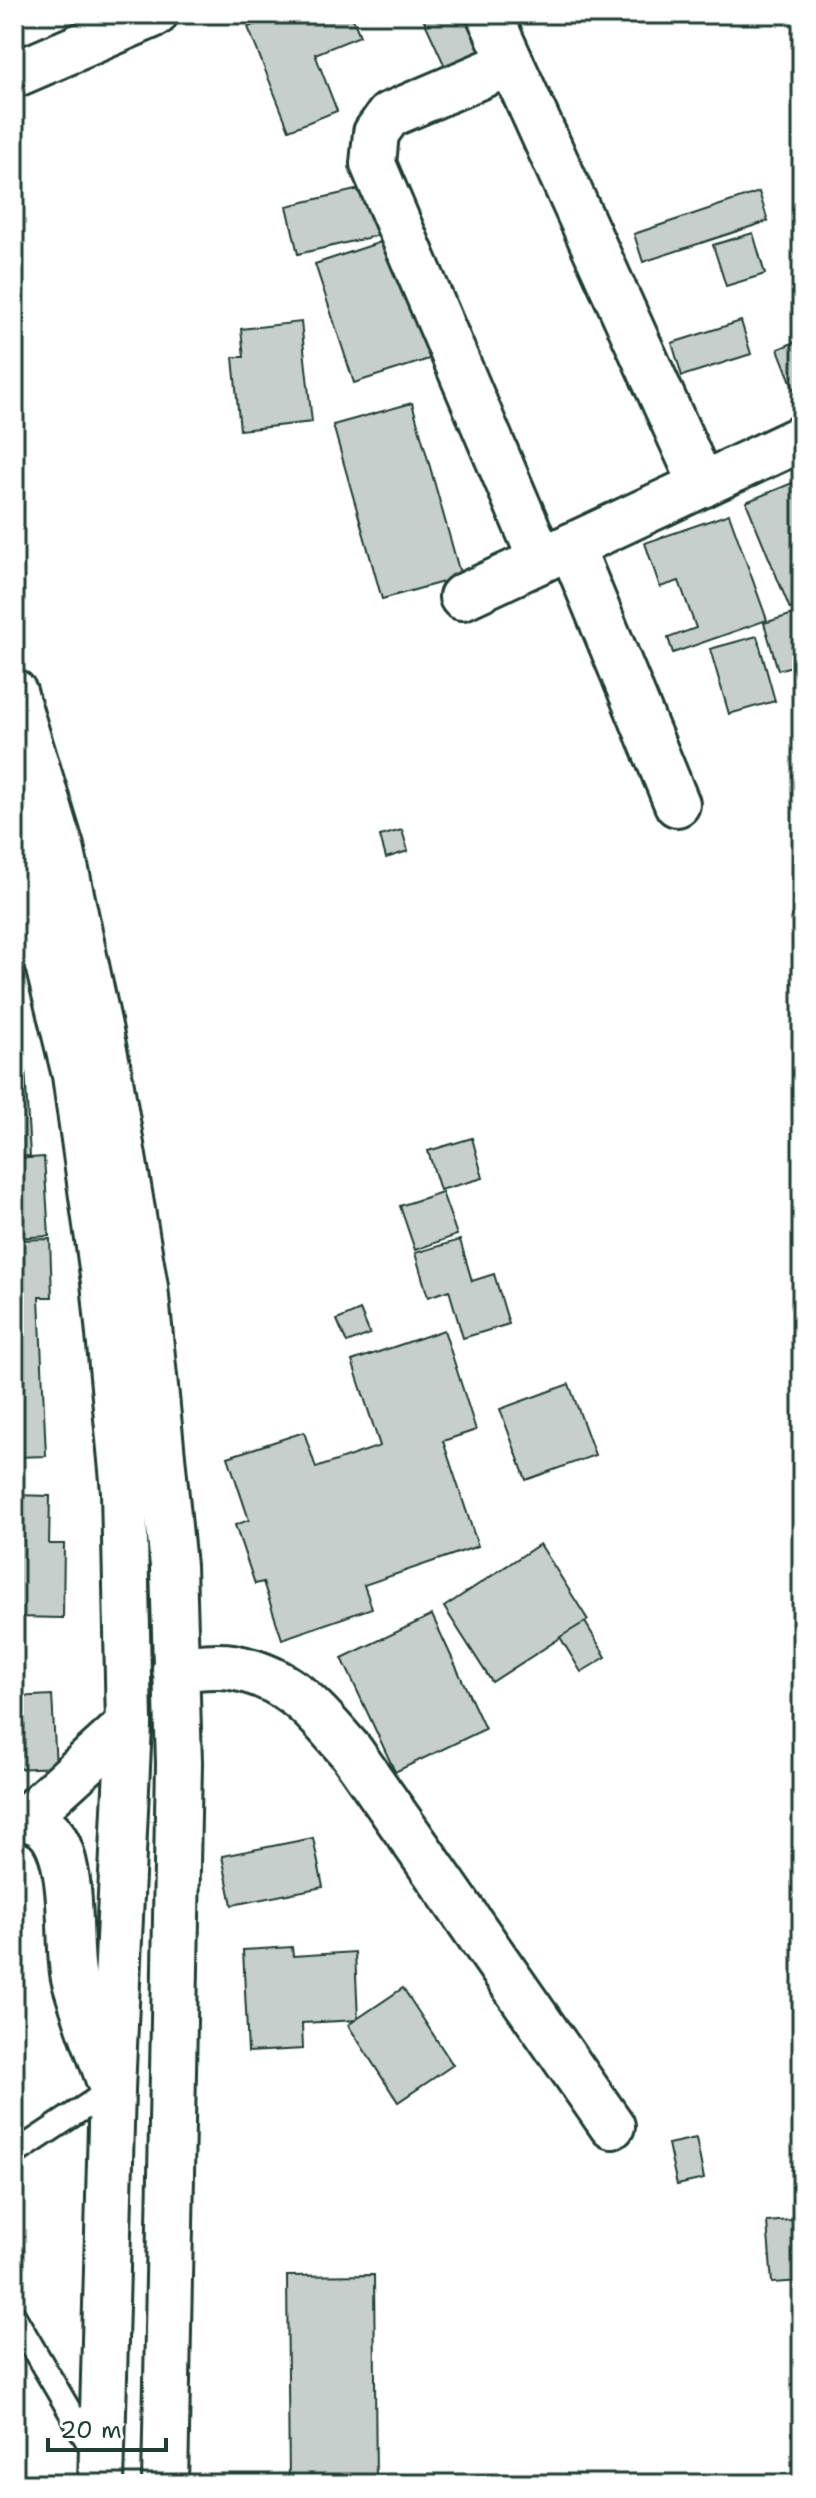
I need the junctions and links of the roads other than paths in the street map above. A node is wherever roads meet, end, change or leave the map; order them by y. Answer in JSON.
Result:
{"nodes":[{"id":1,"x":155,"y":14,"type":"edge"},
{"id":2,"x":489,"y":14,"type":"edge"},
{"id":3,"x":511,"y":63,"type":"junction"},
{"id":4,"x":14,"y":75,"type":"edge"},
{"id":5,"x":802,"y":438,"type":"edge"},
{"id":6,"x":702,"y":485,"type":"junction"},
{"id":7,"x":556,"y":553,"type":"junction"},
{"id":8,"x":462,"y":597,"type":"dead end"},
{"id":9,"x":14,"y":692,"type":"edge"},
{"id":10,"x":677,"y":804,"type":"dead end"},
{"id":11,"x":14,"y":826,"type":"edge"},
{"id":12,"x":175,"y":1669,"type":"junction"},
{"id":13,"x":129,"y":1724,"type":"junction"},
{"id":14,"x":20,"y":1818,"type":"edge"},
{"id":15,"x":112,"y":2089,"type":"junction"},
{"id":16,"x":612,"y":2126,"type":"dead end"},
{"id":17,"x":14,"y":2154,"type":"edge"},
{"id":18,"x":14,"y":2316,"type":"edge"},
{"id":19,"x":101,"y":2475,"type":"edge"},
{"id":20,"x":165,"y":2484,"type":"edge"}],
"edges":[{"from":1,"to":4,"type":"main road"},
{"from":2,"to":3,"type":"main road"},
{"from":3,"to":6,"type":"main road"},
{"from":3,"to":7,"type":"main road"},
{"from":5,"to":6,"type":"main road"},
{"from":6,"to":7,"type":"main road"},
{"from":7,"to":8,"type":"main road"},
{"from":7,"to":10,"type":"main road"},
{"from":9,"to":12,"type":"main road"},
{"from":11,"to":13,"type":"main road"},
{"from":12,"to":16,"type":"main road"},
{"from":12,"to":20,"type":"main road"},
{"from":13,"to":14,"type":"main road"},
{"from":13,"to":15,"type":"main road"},
{"from":14,"to":15,"type":"main road"},
{"from":15,"to":17,"type":"lane"},
{"from":15,"to":19,"type":"main road"},
{"from":18,"to":19,"type":"lane"}]}
